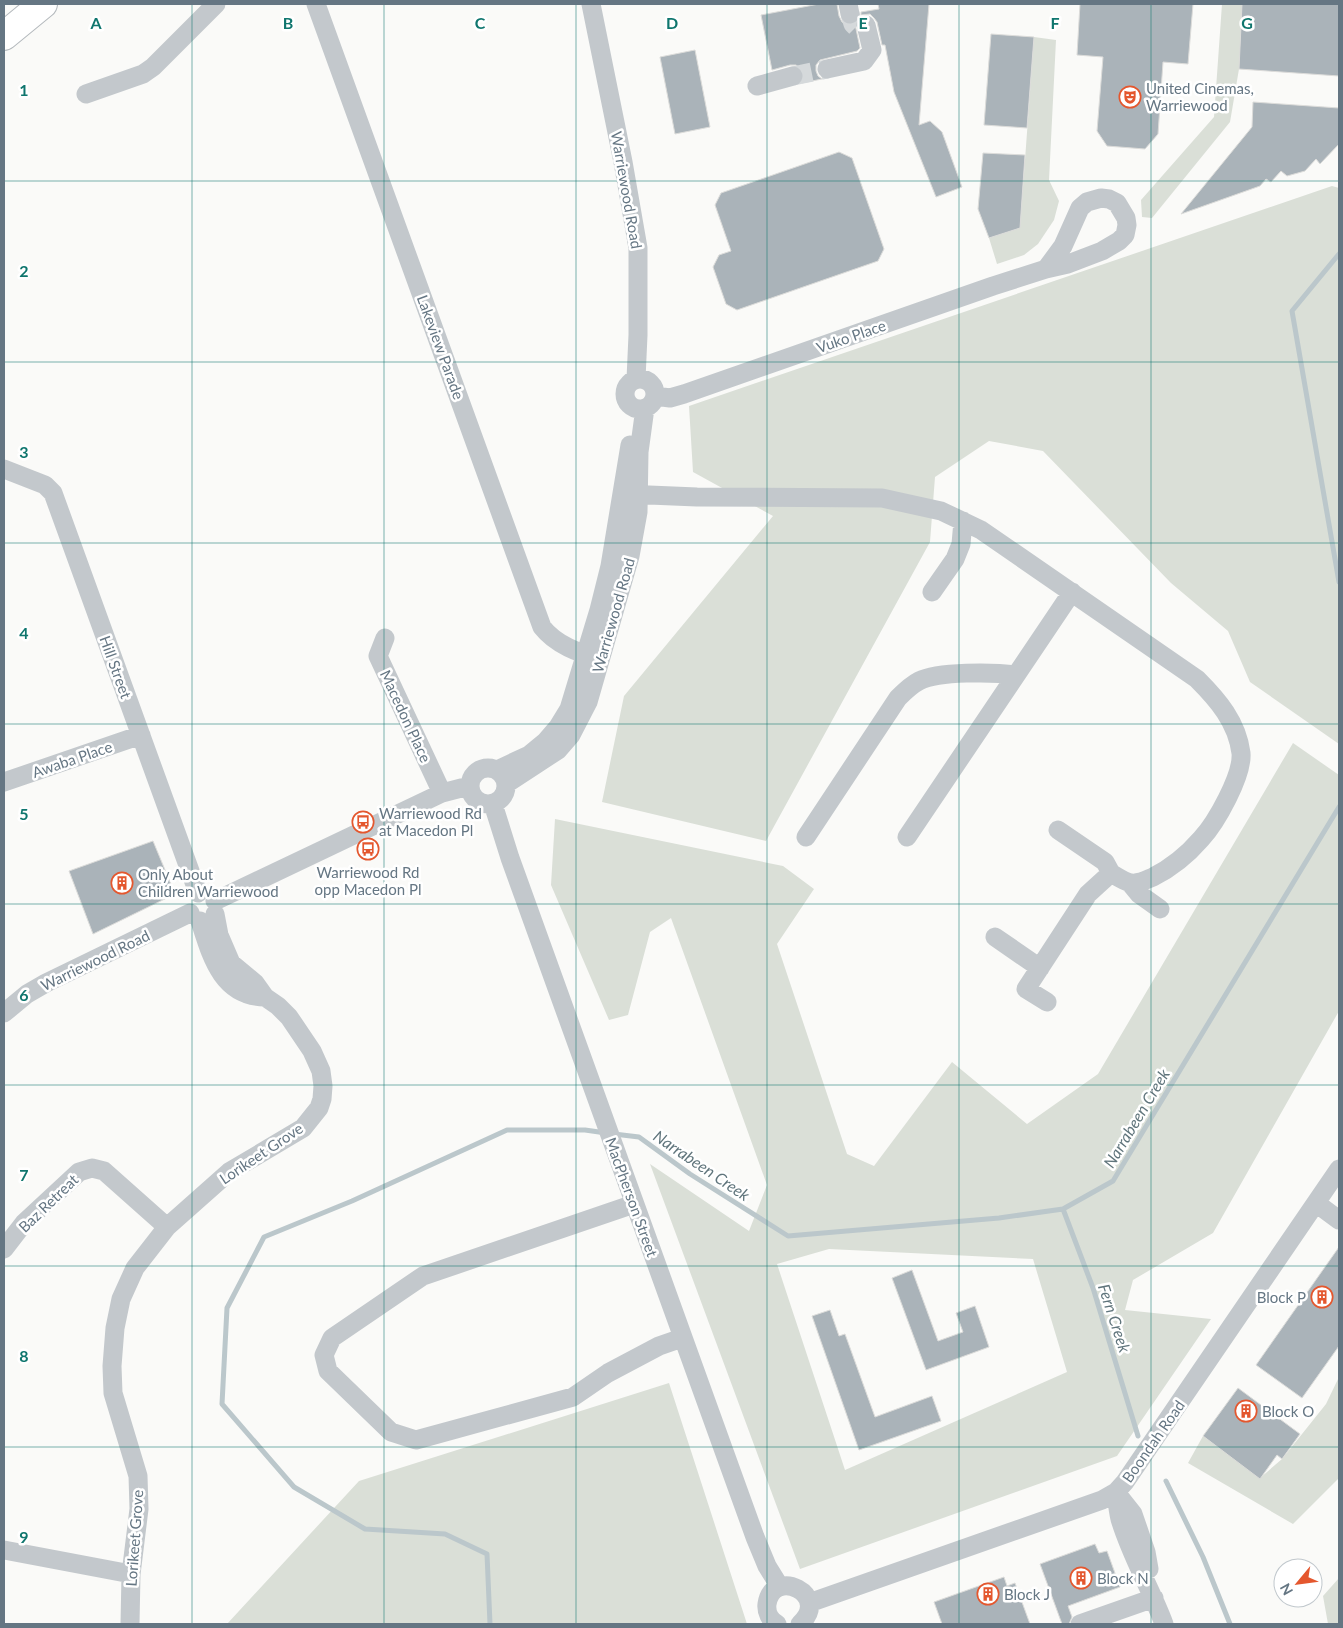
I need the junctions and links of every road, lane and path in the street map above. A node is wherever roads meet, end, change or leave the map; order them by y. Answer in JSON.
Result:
{"nodes":[{"id":1,"x":42,"y":4,"type":"edge"},
{"id":2,"x":216,"y":4,"type":"edge"},
{"id":3,"x":316,"y":4,"type":"edge"},
{"id":4,"x":591,"y":4,"type":"edge"},
{"id":5,"x":859,"y":18,"type":"tunnel mouth"},
{"id":6,"x":4,"y":36,"type":"edge"},
{"id":7,"x":827,"y":69,"type":"tunnel mouth"},
{"id":8,"x":793,"y":76,"type":"tunnel mouth"},
{"id":9,"x":757,"y":86,"type":"dead end"},
{"id":10,"x":86,"y":94,"type":"dead end"},
{"id":11,"x":1046,"y":269,"type":"dead end"},
{"id":12,"x":636,"y":379,"type":"junction"},
{"id":13,"x":645,"y":404,"type":"junction"},
{"id":14,"x":4,"y":469,"type":"edge"},
{"id":15,"x":638,"y":496,"type":"junction"},
{"id":16,"x":963,"y":521,"type":"junction"},
{"id":17,"x":932,"y":592,"type":"dead end"},
{"id":18,"x":1072,"y":592,"type":"junction"},
{"id":19,"x":385,"y":638,"type":"dead end"},
{"id":20,"x":593,"y":657,"type":"junction"},
{"id":21,"x":1016,"y":675,"type":"junction"},
{"id":22,"x":141,"y":735,"type":"junction"},
{"id":23,"x":502,"y":777,"type":"junction"},
{"id":24,"x":4,"y":782,"type":"edge"},
{"id":25,"x":469,"y":786,"type":"junction"},
{"id":26,"x":442,"y":793,"type":"junction"},
{"id":27,"x":493,"y":804,"type":"junction"},
{"id":28,"x":1058,"y":830,"type":"dead end"},
{"id":29,"x":806,"y":837,"type":"dead end"},
{"id":30,"x":907,"y":837,"type":"dead end"},
{"id":31,"x":1110,"y":873,"type":"junction"},
{"id":32,"x":1130,"y":883,"type":"junction"},
{"id":33,"x":1160,"y":909,"type":"dead end"},
{"id":34,"x":205,"y":912,"type":"junction"},
{"id":35,"x":995,"y":937,"type":"dead end"},
{"id":36,"x":1040,"y":968,"type":"junction"},
{"id":37,"x":1047,"y":1002,"type":"dead end"},
{"id":38,"x":4,"y":1013,"type":"edge"},
{"id":39,"x":1339,"y":1169,"type":"edge"},
{"id":40,"x":1316,"y":1203,"type":"junction"},
{"id":41,"x":634,"y":1204,"type":"junction"},
{"id":42,"x":1339,"y":1220,"type":"edge"},
{"id":43,"x":167,"y":1227,"type":"junction"},
{"id":44,"x":4,"y":1249,"type":"edge"},
{"id":45,"x":682,"y":1338,"type":"junction"},
{"id":46,"x":1116,"y":1492,"type":"junction"},
{"id":47,"x":4,"y":1550,"type":"edge"},
{"id":48,"x":131,"y":1574,"type":"junction"},
{"id":49,"x":780,"y":1587,"type":"junction"},
{"id":50,"x":1154,"y":1598,"type":"junction"},
{"id":51,"x":809,"y":1603,"type":"junction"},
{"id":52,"x":130,"y":1624,"type":"edge"},
{"id":53,"x":777,"y":1624,"type":"edge"},
{"id":54,"x":800,"y":1624,"type":"edge"},
{"id":55,"x":1080,"y":1624,"type":"edge"},
{"id":56,"x":1164,"y":1624,"type":"edge"}],
"edges":[{"from":1,"to":6,"type":"highway"},
{"from":2,"to":10,"type":"street"},
{"from":3,"to":20,"type":"street","name":"Lakeview Parade"},
{"from":4,"to":12,"type":"street","name":"Warriewood Road"},
{"from":5,"to":7,"type":"street"},
{"from":8,"to":9,"type":"street"},
{"from":11,"to":13,"type":"street","name":"Vuko Place"},
{"from":12,"to":13,"type":"street"},
{"from":12,"to":13,"type":"street"},
{"from":13,"to":15,"type":"street","name":"Warriewood Road"},
{"from":13,"to":20,"type":"street","name":"Warriewood Road"},
{"from":14,"to":22,"type":"street","name":"Hill Street"},
{"from":15,"to":16,"type":"street"},
{"from":15,"to":20,"type":"street","name":"Warriewood Road"},
{"from":16,"to":17,"type":"street"},
{"from":16,"to":18,"type":"street"},
{"from":18,"to":21,"type":"street"},
{"from":18,"to":32,"type":"street"},
{"from":19,"to":26,"type":"street","name":"Macedon Place"},
{"from":20,"to":23,"type":"street","name":"Warriewood Road"},
{"from":21,"to":29,"type":"street"},
{"from":21,"to":30,"type":"street"},
{"from":22,"to":24,"type":"street","name":"Awaba Place"},
{"from":22,"to":34,"type":"street","name":"Hill Street"},
{"from":23,"to":25,"type":"street"},
{"from":23,"to":27,"type":"street"},
{"from":25,"to":26,"type":"street","name":"Warriewood Road"},
{"from":25,"to":27,"type":"street"},
{"from":26,"to":34,"type":"street","name":"Warriewood Road"},
{"from":27,"to":41,"type":"street","name":"MacPherson Street"},
{"from":28,"to":31,"type":"street"},
{"from":31,"to":32,"type":"street"},
{"from":31,"to":36,"type":"street"},
{"from":32,"to":33,"type":"street"},
{"from":34,"to":38,"type":"street","name":"Warriewood Road"},
{"from":34,"to":43,"type":"street","name":"Lorikeet Grove"},
{"from":35,"to":36,"type":"street"},
{"from":36,"to":37,"type":"street"},
{"from":39,"to":40,"type":"street","name":"Boondah Road"},
{"from":40,"to":42,"type":"street"},
{"from":40,"to":46,"type":"street","name":"Boondah Road"},
{"from":41,"to":45,"type":"street","name":"MacPherson Street"},
{"from":41,"to":45,"type":"street"},
{"from":43,"to":44,"type":"street","name":"Baz Retreat"},
{"from":43,"to":48,"type":"street","name":"Lorikeet Grove"},
{"from":45,"to":49,"type":"street","name":"MacPherson Street"},
{"from":46,"to":50,"type":"street"},
{"from":46,"to":51,"type":"street","name":"Boondah Road"},
{"from":47,"to":48,"type":"street"},
{"from":48,"to":52,"type":"street","name":"Lorikeet Grove"},
{"from":49,"to":51,"type":"street"},
{"from":49,"to":53,"type":"street"},
{"from":50,"to":55,"type":"street"},
{"from":50,"to":56,"type":"street"},
{"from":51,"to":54,"type":"street"}]}
